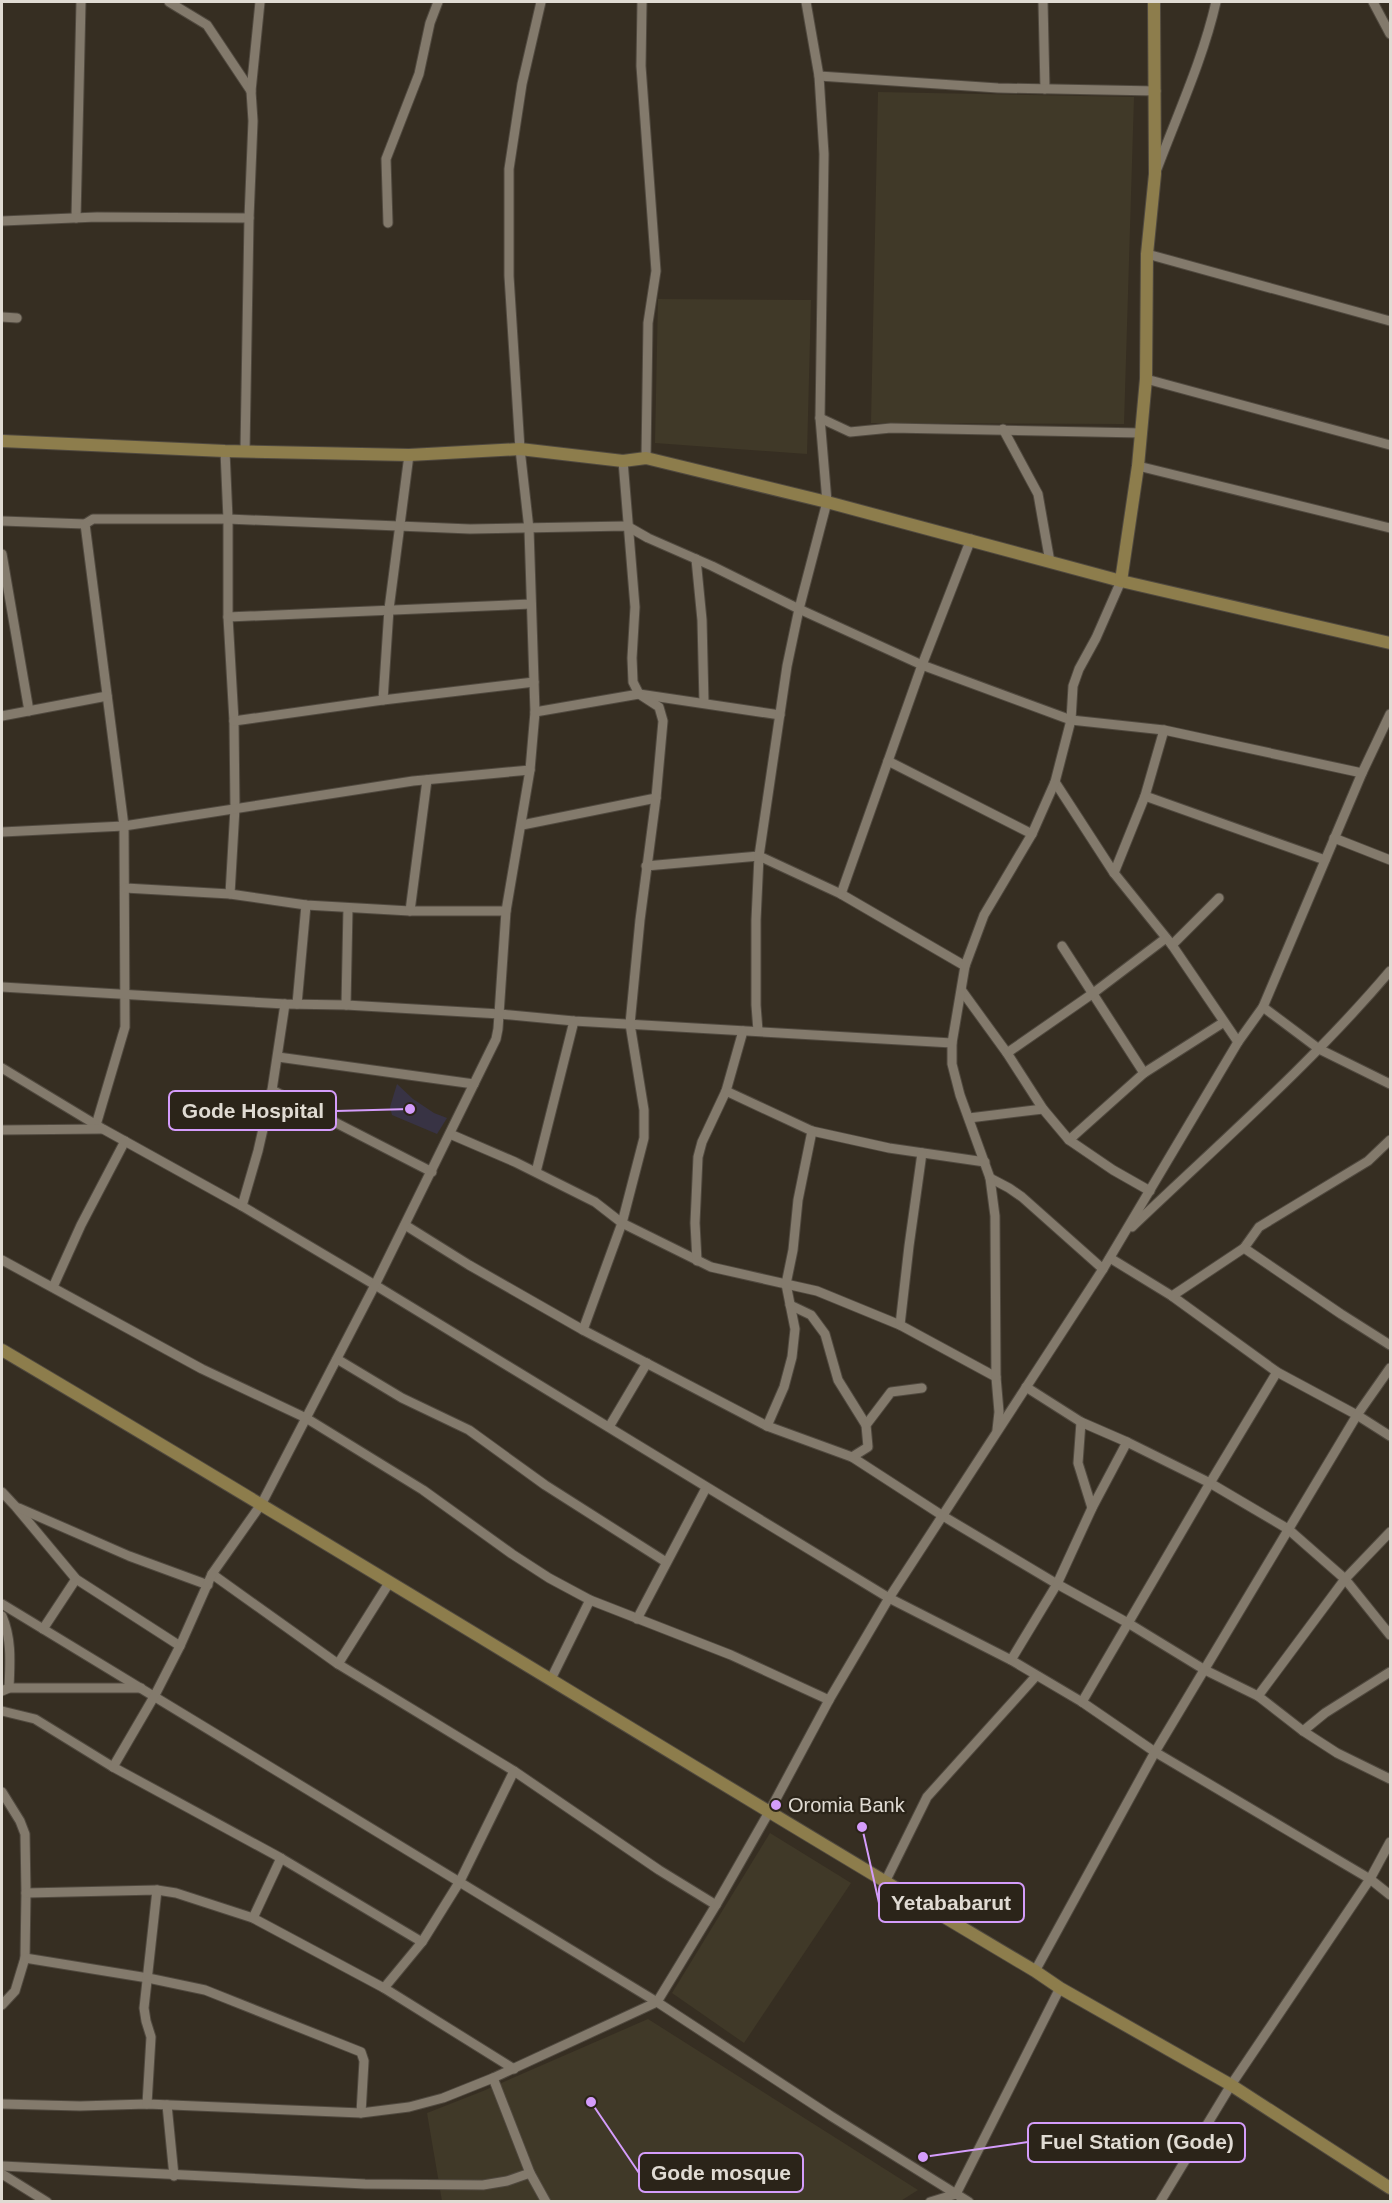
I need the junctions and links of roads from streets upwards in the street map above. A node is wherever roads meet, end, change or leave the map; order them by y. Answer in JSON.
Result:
{"nodes":[{"id":1,"x":81,"y":2,"type":"edge"},
{"id":2,"x":169,"y":2,"type":"edge"},
{"id":3,"x":260,"y":2,"type":"edge"},
{"id":4,"x":438,"y":2,"type":"edge"},
{"id":5,"x":529,"y":2,"type":"edge"},
{"id":6,"x":642,"y":2,"type":"edge"},
{"id":7,"x":806,"y":2,"type":"edge"},
{"id":8,"x":1042,"y":2,"type":"edge"},
{"id":9,"x":1154,"y":2,"type":"edge"},
{"id":10,"x":1216,"y":2,"type":"edge"},
{"id":11,"x":1373,"y":2,"type":"edge"},
{"id":12,"x":540,"y":4,"type":"edge"},
{"id":13,"x":1390,"y":34,"type":"edge"},
{"id":14,"x":819,"y":76,"type":"junction"},
{"id":15,"x":1046,"y":89,"type":"junction"},
{"id":16,"x":1156,"y":91,"type":"junction"},
{"id":17,"x":251,"y":92,"type":"junction"},
{"id":18,"x":1155,"y":174,"type":"junction"},
{"id":19,"x":76,"y":218,"type":"junction"},
{"id":20,"x":249,"y":218,"type":"junction"},
{"id":21,"x":2,"y":221,"type":"edge"},
{"id":22,"x":388,"y":223,"type":"dead end"},
{"id":23,"x":1147,"y":254,"type":"junction"},
{"id":24,"x":2,"y":317,"type":"edge"},
{"id":25,"x":17,"y":318,"type":"dead end"},
{"id":26,"x":1390,"y":321,"type":"edge"},
{"id":27,"x":1146,"y":379,"type":"junction"},
{"id":28,"x":820,"y":418,"type":"junction"},
{"id":29,"x":1003,"y":429,"type":"junction"},
{"id":30,"x":1142,"y":433,"type":"junction"},
{"id":31,"x":2,"y":441,"type":"edge"},
{"id":32,"x":1390,"y":445,"type":"edge"},
{"id":33,"x":520,"y":449,"type":"junction"},
{"id":34,"x":225,"y":451,"type":"junction"},
{"id":35,"x":245,"y":451,"type":"junction"},
{"id":36,"x":409,"y":455,"type":"junction"},
{"id":37,"x":646,"y":458,"type":"junction"},
{"id":38,"x":623,"y":460,"type":"junction"},
{"id":39,"x":1138,"y":466,"type":"junction"},
{"id":40,"x":827,"y":502,"type":"junction"},
{"id":41,"x":228,"y":519,"type":"junction"},
{"id":42,"x":2,"y":521,"type":"edge"},
{"id":43,"x":85,"y":524,"type":"junction"},
{"id":44,"x":401,"y":526,"type":"junction"},
{"id":45,"x":627,"y":526,"type":"junction"},
{"id":46,"x":1390,"y":528,"type":"edge"},
{"id":47,"x":530,"y":529,"type":"junction"},
{"id":48,"x":971,"y":539,"type":"junction"},
{"id":49,"x":2,"y":554,"type":"edge"},
{"id":50,"x":696,"y":559,"type":"junction"},
{"id":51,"x":1050,"y":562,"type":"junction"},
{"id":52,"x":3,"y":569,"type":"edge"},
{"id":53,"x":1121,"y":581,"type":"junction"},
{"id":54,"x":531,"y":603,"type":"junction"},
{"id":55,"x":389,"y":609,"type":"junction"},
{"id":56,"x":799,"y":609,"type":"junction"},
{"id":57,"x":228,"y":617,"type":"junction"},
{"id":58,"x":1390,"y":643,"type":"edge"},
{"id":59,"x":922,"y":665,"type":"junction"},
{"id":60,"x":534,"y":682,"type":"junction"},
{"id":61,"x":639,"y":694,"type":"junction"},
{"id":62,"x":107,"y":696,"type":"junction"},
{"id":63,"x":383,"y":700,"type":"junction"},
{"id":64,"x":704,"y":703,"type":"junction"},
{"id":65,"x":29,"y":711,"type":"junction"},
{"id":66,"x":535,"y":712,"type":"junction"},
{"id":67,"x":1390,"y":714,"type":"edge"},
{"id":68,"x":780,"y":715,"type":"junction"},
{"id":69,"x":2,"y":716,"type":"edge"},
{"id":70,"x":1071,"y":720,"type":"junction"},
{"id":71,"x":234,"y":721,"type":"junction"},
{"id":72,"x":1164,"y":730,"type":"junction"},
{"id":73,"x":888,"y":762,"type":"junction"},
{"id":74,"x":530,"y":770,"type":"junction"},
{"id":75,"x":1362,"y":774,"type":"junction"},
{"id":76,"x":427,"y":780,"type":"junction"},
{"id":77,"x":1055,"y":782,"type":"junction"},
{"id":78,"x":1145,"y":796,"type":"junction"},
{"id":79,"x":656,"y":798,"type":"junction"},
{"id":80,"x":235,"y":808,"type":"junction"},
{"id":81,"x":522,"y":825,"type":"junction"},
{"id":82,"x":124,"y":826,"type":"junction"},
{"id":83,"x":2,"y":832,"type":"edge"},
{"id":84,"x":1032,"y":834,"type":"junction"},
{"id":85,"x":1334,"y":838,"type":"junction"},
{"id":86,"x":759,"y":856,"type":"junction"},
{"id":87,"x":1325,"y":860,"type":"junction"},
{"id":88,"x":1390,"y":860,"type":"edge"},
{"id":89,"x":646,"y":866,"type":"junction"},
{"id":90,"x":1114,"y":873,"type":"junction"},
{"id":91,"x":124,"y":888,"type":"junction"},
{"id":92,"x":230,"y":894,"type":"junction"},
{"id":93,"x":841,"y":894,"type":"junction"},
{"id":94,"x":1219,"y":898,"type":"dead end"},
{"id":95,"x":306,"y":905,"type":"junction"},
{"id":96,"x":348,"y":908,"type":"junction"},
{"id":97,"x":410,"y":911,"type":"junction"},
{"id":98,"x":506,"y":911,"type":"junction"},
{"id":99,"x":1169,"y":941,"type":"junction"},
{"id":100,"x":1062,"y":946,"type":"dead end"},
{"id":101,"x":965,"y":966,"type":"junction"},
{"id":102,"x":1390,"y":971,"type":"edge"},
{"id":103,"x":2,"y":987,"type":"edge"},
{"id":104,"x":962,"y":991,"type":"junction"},
{"id":105,"x":1092,"y":994,"type":"junction"},
{"id":106,"x":124,"y":995,"type":"junction"},
{"id":107,"x":285,"y":1004,"type":"junction"},
{"id":108,"x":297,"y":1004,"type":"junction"},
{"id":109,"x":346,"y":1005,"type":"junction"},
{"id":110,"x":1263,"y":1007,"type":"junction"},
{"id":111,"x":500,"y":1014,"type":"junction"},
{"id":112,"x":574,"y":1021,"type":"junction"},
{"id":113,"x":1224,"y":1022,"type":"junction"},
{"id":114,"x":630,"y":1024,"type":"junction"},
{"id":115,"x":742,"y":1031,"type":"junction"},
{"id":116,"x":758,"y":1031,"type":"junction"},
{"id":117,"x":952,"y":1042,"type":"junction"},
{"id":118,"x":1238,"y":1042,"type":"junction"},
{"id":119,"x":1319,"y":1049,"type":"junction"},
{"id":120,"x":1007,"y":1053,"type":"junction"},
{"id":121,"x":278,"y":1057,"type":"junction"},
{"id":122,"x":2,"y":1068,"type":"edge"},
{"id":123,"x":1144,"y":1072,"type":"junction"},
{"id":124,"x":474,"y":1084,"type":"junction"},
{"id":125,"x":1390,"y":1084,"type":"edge"},
{"id":126,"x":272,"y":1090,"type":"junction"},
{"id":127,"x":726,"y":1091,"type":"junction"},
{"id":128,"x":1043,"y":1109,"type":"junction"},
{"id":129,"x":969,"y":1118,"type":"junction"},
{"id":130,"x":99,"y":1127,"type":"junction"},
{"id":131,"x":2,"y":1130,"type":"edge"},
{"id":132,"x":812,"y":1131,"type":"junction"},
{"id":133,"x":450,"y":1134,"type":"junction"},
{"id":134,"x":1069,"y":1140,"type":"junction"},
{"id":135,"x":1390,"y":1140,"type":"edge"},
{"id":136,"x":125,"y":1141,"type":"junction"},
{"id":137,"x":922,"y":1153,"type":"junction"},
{"id":138,"x":985,"y":1162,"type":"junction"},
{"id":139,"x":432,"y":1172,"type":"junction"},
{"id":140,"x":536,"y":1172,"type":"junction"},
{"id":141,"x":990,"y":1178,"type":"junction"},
{"id":142,"x":1150,"y":1191,"type":"junction"},
{"id":143,"x":242,"y":1206,"type":"junction"},
{"id":144,"x":622,"y":1223,"type":"junction"},
{"id":145,"x":405,"y":1225,"type":"junction"},
{"id":146,"x":1121,"y":1237,"type":"junction"},
{"id":147,"x":1244,"y":1248,"type":"junction"},
{"id":148,"x":1110,"y":1258,"type":"junction"},
{"id":149,"x":2,"y":1260,"type":"edge"},
{"id":150,"x":697,"y":1261,"type":"junction"},
{"id":151,"x":1103,"y":1269,"type":"junction"},
{"id":152,"x":786,"y":1284,"type":"junction"},
{"id":153,"x":375,"y":1285,"type":"junction"},
{"id":154,"x":52,"y":1287,"type":"junction"},
{"id":155,"x":1172,"y":1296,"type":"junction"},
{"id":156,"x":790,"y":1305,"type":"junction"},
{"id":157,"x":900,"y":1325,"type":"junction"},
{"id":158,"x":583,"y":1330,"type":"junction"},
{"id":159,"x":1390,"y":1345,"type":"edge"},
{"id":160,"x":2,"y":1350,"type":"edge"},
{"id":161,"x":337,"y":1359,"type":"junction"},
{"id":162,"x":647,"y":1363,"type":"junction"},
{"id":163,"x":1390,"y":1368,"type":"edge"},
{"id":164,"x":1277,"y":1372,"type":"junction"},
{"id":165,"x":996,"y":1377,"type":"junction"},
{"id":166,"x":1026,"y":1387,"type":"junction"},
{"id":167,"x":922,"y":1388,"type":"dead end"},
{"id":168,"x":1356,"y":1415,"type":"junction"},
{"id":169,"x":306,"y":1418,"type":"junction"},
{"id":170,"x":1081,"y":1422,"type":"junction"},
{"id":171,"x":866,"y":1425,"type":"junction"},
{"id":172,"x":768,"y":1426,"type":"junction"},
{"id":173,"x":609,"y":1427,"type":"junction"},
{"id":174,"x":996,"y":1435,"type":"junction"},
{"id":175,"x":1390,"y":1436,"type":"edge"},
{"id":176,"x":1127,"y":1442,"type":"junction"},
{"id":177,"x":852,"y":1457,"type":"junction"},
{"id":178,"x":1210,"y":1483,"type":"junction"},
{"id":179,"x":706,"y":1488,"type":"junction"},
{"id":180,"x":2,"y":1492,"type":"edge"},
{"id":181,"x":262,"y":1503,"type":"junction"},
{"id":182,"x":16,"y":1507,"type":"junction"},
{"id":183,"x":1092,"y":1508,"type":"junction"},
{"id":184,"x":943,"y":1516,"type":"junction"},
{"id":185,"x":1288,"y":1529,"type":"junction"},
{"id":186,"x":1390,"y":1532,"type":"edge"},
{"id":187,"x":666,"y":1562,"type":"junction"},
{"id":188,"x":212,"y":1574,"type":"junction"},
{"id":189,"x":76,"y":1579,"type":"junction"},
{"id":190,"x":1345,"y":1579,"type":"junction"},
{"id":191,"x":389,"y":1583,"type":"junction"},
{"id":192,"x":1057,"y":1584,"type":"junction"},
{"id":193,"x":208,"y":1585,"type":"junction"},
{"id":194,"x":889,"y":1598,"type":"junction"},
{"id":195,"x":590,"y":1600,"type":"junction"},
{"id":196,"x":2,"y":1604,"type":"edge"},
{"id":197,"x":2,"y":1616,"type":"edge"},
{"id":198,"x":637,"y":1619,"type":"junction"},
{"id":199,"x":1128,"y":1623,"type":"junction"},
{"id":200,"x":43,"y":1629,"type":"junction"},
{"id":201,"x":1390,"y":1635,"type":"edge"},
{"id":202,"x":180,"y":1646,"type":"junction"},
{"id":203,"x":1011,"y":1660,"type":"junction"},
{"id":204,"x":338,"y":1664,"type":"junction"},
{"id":205,"x":1205,"y":1670,"type":"junction"},
{"id":206,"x":1390,"y":1672,"type":"edge"},
{"id":207,"x":1036,"y":1676,"type":"junction"},
{"id":208,"x":551,"y":1679,"type":"junction"},
{"id":209,"x":144,"y":1688,"type":"junction"},
{"id":210,"x":5,"y":1690,"type":"edge"},
{"id":211,"x":155,"y":1695,"type":"junction"},
{"id":212,"x":1257,"y":1696,"type":"junction"},
{"id":213,"x":829,"y":1700,"type":"junction"},
{"id":214,"x":1082,"y":1702,"type":"junction"},
{"id":215,"x":2,"y":1711,"type":"edge"},
{"id":216,"x":1303,"y":1731,"type":"junction"},
{"id":217,"x":1155,"y":1752,"type":"junction"},
{"id":218,"x":113,"y":1767,"type":"junction"},
{"id":219,"x":514,"y":1771,"type":"junction"},
{"id":220,"x":1390,"y":1779,"type":"edge"},
{"id":221,"x":2,"y":1792,"type":"edge"},
{"id":222,"x":769,"y":1812,"type":"junction"},
{"id":223,"x":1390,"y":1842,"type":"edge"},
{"id":224,"x":281,"y":1858,"type":"junction"},
{"id":225,"x":1370,"y":1879,"type":"junction"},
{"id":226,"x":460,"y":1881,"type":"junction"},
{"id":227,"x":885,"y":1882,"type":"junction"},
{"id":228,"x":157,"y":1890,"type":"junction"},
{"id":229,"x":26,"y":1893,"type":"junction"},
{"id":230,"x":1390,"y":1895,"type":"edge"},
{"id":231,"x":716,"y":1905,"type":"junction"},
{"id":232,"x":253,"y":1918,"type":"junction"},
{"id":233,"x":422,"y":1942,"type":"junction"},
{"id":234,"x":25,"y":1958,"type":"junction"},
{"id":235,"x":1035,"y":1971,"type":"junction"},
{"id":236,"x":148,"y":1978,"type":"junction"},
{"id":237,"x":384,"y":1988,"type":"junction"},
{"id":238,"x":1060,"y":1988,"type":"junction"},
{"id":239,"x":657,"y":2002,"type":"junction"},
{"id":240,"x":2,"y":2005,"type":"edge"},
{"id":241,"x":514,"y":2069,"type":"junction"},
{"id":242,"x":493,"y":2078,"type":"junction"},
{"id":243,"x":1232,"y":2085,"type":"junction"},
{"id":244,"x":2,"y":2104,"type":"edge"},
{"id":245,"x":147,"y":2104,"type":"junction"},
{"id":246,"x":167,"y":2105,"type":"junction"},
{"id":247,"x":361,"y":2113,"type":"junction"},
{"id":248,"x":2,"y":2166,"type":"edge"},
{"id":249,"x":530,"y":2173,"type":"junction"},
{"id":250,"x":2,"y":2174,"type":"edge"},
{"id":251,"x":174,"y":2176,"type":"junction"},
{"id":252,"x":1390,"y":2187,"type":"edge"},
{"id":253,"x":956,"y":2194,"type":"junction"},
{"id":254,"x":47,"y":2202,"type":"edge"},
{"id":255,"x":546,"y":2202,"type":"edge"},
{"id":256,"x":930,"y":2202,"type":"edge"},
{"id":257,"x":969,"y":2202,"type":"edge"},
{"id":258,"x":1160,"y":2202,"type":"edge"}],
"edges":[{"from":1,"to":19,"type":"street"},
{"from":2,"to":17,"type":"street"},
{"from":3,"to":17,"type":"street"},
{"from":4,"to":22,"type":"street"},
{"from":5,"to":12,"type":"street"},
{"from":6,"to":37,"type":"street"},
{"from":7,"to":14,"type":"street"},
{"from":8,"to":15,"type":"street"},
{"from":9,"to":16,"type":"street"},
{"from":10,"to":18,"type":"street"},
{"from":11,"to":13,"type":"street"},
{"from":12,"to":33,"type":"street"},
{"from":14,"to":15,"type":"street"},
{"from":14,"to":28,"type":"street"},
{"from":15,"to":16,"type":"street"},
{"from":16,"to":18,"type":"street"},
{"from":17,"to":20,"type":"street"},
{"from":18,"to":23,"type":"street"},
{"from":19,"to":20,"type":"street"},
{"from":19,"to":21,"type":"street"},
{"from":20,"to":35,"type":"street"},
{"from":23,"to":26,"type":"street"},
{"from":23,"to":27,"type":"street"},
{"from":24,"to":25,"type":"street"},
{"from":27,"to":30,"type":"street"},
{"from":27,"to":32,"type":"street"},
{"from":28,"to":29,"type":"street"},
{"from":28,"to":40,"type":"street"},
{"from":29,"to":30,"type":"street"},
{"from":29,"to":51,"type":"street"},
{"from":30,"to":39,"type":"street"},
{"from":31,"to":34,"type":"street"},
{"from":33,"to":36,"type":"street"},
{"from":33,"to":38,"type":"street"},
{"from":33,"to":47,"type":"street"},
{"from":34,"to":35,"type":"street"},
{"from":34,"to":41,"type":"street"},
{"from":35,"to":36,"type":"street"},
{"from":36,"to":44,"type":"street"},
{"from":37,"to":38,"type":"street"},
{"from":37,"to":40,"type":"street"},
{"from":38,"to":45,"type":"street"},
{"from":39,"to":46,"type":"street"},
{"from":39,"to":53,"type":"street"},
{"from":40,"to":48,"type":"street"},
{"from":40,"to":56,"type":"street"},
{"from":41,"to":43,"type":"street"},
{"from":41,"to":44,"type":"street"},
{"from":41,"to":57,"type":"street"},
{"from":42,"to":43,"type":"street"},
{"from":43,"to":62,"type":"street"},
{"from":44,"to":47,"type":"street"},
{"from":44,"to":55,"type":"street"},
{"from":45,"to":47,"type":"street"},
{"from":45,"to":50,"type":"street"},
{"from":45,"to":61,"type":"street"},
{"from":47,"to":54,"type":"street"},
{"from":48,"to":51,"type":"street"},
{"from":48,"to":59,"type":"street"},
{"from":49,"to":52,"type":"street"},
{"from":50,"to":56,"type":"street"},
{"from":50,"to":64,"type":"street"},
{"from":51,"to":53,"type":"street"},
{"from":52,"to":65,"type":"street"},
{"from":53,"to":58,"type":"street"},
{"from":53,"to":70,"type":"street"},
{"from":54,"to":55,"type":"street"},
{"from":54,"to":60,"type":"street"},
{"from":55,"to":57,"type":"street"},
{"from":55,"to":63,"type":"street"},
{"from":56,"to":59,"type":"street"},
{"from":56,"to":68,"type":"street"},
{"from":57,"to":71,"type":"street"},
{"from":59,"to":70,"type":"street"},
{"from":59,"to":73,"type":"street"},
{"from":60,"to":63,"type":"street"},
{"from":60,"to":66,"type":"street"},
{"from":61,"to":64,"type":"street"},
{"from":61,"to":66,"type":"street"},
{"from":61,"to":79,"type":"street"},
{"from":62,"to":65,"type":"street"},
{"from":62,"to":82,"type":"street"},
{"from":63,"to":71,"type":"street"},
{"from":64,"to":68,"type":"street"},
{"from":65,"to":69,"type":"street"},
{"from":66,"to":74,"type":"street"},
{"from":67,"to":75,"type":"street"},
{"from":68,"to":86,"type":"street"},
{"from":70,"to":72,"type":"street"},
{"from":70,"to":77,"type":"street"},
{"from":71,"to":80,"type":"street"},
{"from":72,"to":75,"type":"street"},
{"from":72,"to":78,"type":"street"},
{"from":73,"to":84,"type":"street"},
{"from":73,"to":93,"type":"street"},
{"from":74,"to":76,"type":"street"},
{"from":74,"to":81,"type":"street"},
{"from":75,"to":85,"type":"street"},
{"from":76,"to":80,"type":"street"},
{"from":76,"to":97,"type":"street"},
{"from":77,"to":84,"type":"street"},
{"from":77,"to":90,"type":"street"},
{"from":78,"to":87,"type":"street"},
{"from":78,"to":90,"type":"street"},
{"from":79,"to":81,"type":"street"},
{"from":79,"to":89,"type":"street"},
{"from":80,"to":82,"type":"street"},
{"from":80,"to":92,"type":"street"},
{"from":81,"to":98,"type":"street"},
{"from":82,"to":83,"type":"street"},
{"from":82,"to":91,"type":"street"},
{"from":84,"to":101,"type":"street"},
{"from":85,"to":87,"type":"street"},
{"from":85,"to":88,"type":"street"},
{"from":86,"to":89,"type":"street"},
{"from":86,"to":93,"type":"street"},
{"from":86,"to":116,"type":"street"},
{"from":87,"to":110,"type":"street"},
{"from":89,"to":114,"type":"street"},
{"from":90,"to":99,"type":"street"},
{"from":91,"to":92,"type":"street"},
{"from":91,"to":106,"type":"street"},
{"from":92,"to":95,"type":"street"},
{"from":93,"to":101,"type":"street"},
{"from":94,"to":99,"type":"street"},
{"from":95,"to":96,"type":"street"},
{"from":95,"to":108,"type":"street"},
{"from":96,"to":97,"type":"street"},
{"from":96,"to":109,"type":"street"},
{"from":97,"to":98,"type":"street"},
{"from":98,"to":111,"type":"street"},
{"from":99,"to":105,"type":"street"},
{"from":99,"to":113,"type":"street"},
{"from":100,"to":105,"type":"street"},
{"from":101,"to":104,"type":"street"},
{"from":102,"to":119,"type":"street"},
{"from":103,"to":106,"type":"street"},
{"from":104,"to":117,"type":"street"},
{"from":104,"to":120,"type":"street"},
{"from":105,"to":120,"type":"street"},
{"from":105,"to":123,"type":"street"},
{"from":106,"to":107,"type":"street"},
{"from":106,"to":130,"type":"street"},
{"from":107,"to":108,"type":"street"},
{"from":107,"to":121,"type":"street"},
{"from":108,"to":109,"type":"street"},
{"from":109,"to":111,"type":"street"},
{"from":110,"to":118,"type":"street"},
{"from":110,"to":119,"type":"street"},
{"from":111,"to":112,"type":"street"},
{"from":111,"to":124,"type":"street"},
{"from":112,"to":114,"type":"street"},
{"from":112,"to":140,"type":"street"},
{"from":113,"to":118,"type":"street"},
{"from":113,"to":123,"type":"street"},
{"from":114,"to":115,"type":"street"},
{"from":114,"to":144,"type":"street"},
{"from":115,"to":116,"type":"street"},
{"from":115,"to":127,"type":"street"},
{"from":116,"to":117,"type":"street"},
{"from":117,"to":129,"type":"street"},
{"from":118,"to":142,"type":"street"},
{"from":119,"to":125,"type":"street"},
{"from":119,"to":146,"type":"street"},
{"from":120,"to":128,"type":"street"},
{"from":121,"to":124,"type":"street"},
{"from":121,"to":126,"type":"street"},
{"from":122,"to":130,"type":"street"},
{"from":123,"to":134,"type":"street"},
{"from":124,"to":133,"type":"street"},
{"from":126,"to":139,"type":"street"},
{"from":126,"to":143,"type":"street"},
{"from":127,"to":132,"type":"street"},
{"from":127,"to":150,"type":"street"},
{"from":128,"to":129,"type":"street"},
{"from":128,"to":134,"type":"street"},
{"from":129,"to":138,"type":"street"},
{"from":130,"to":131,"type":"street"},
{"from":130,"to":136,"type":"street"},
{"from":132,"to":137,"type":"street"},
{"from":132,"to":152,"type":"street"},
{"from":133,"to":139,"type":"street"},
{"from":133,"to":140,"type":"street"},
{"from":134,"to":142,"type":"street"},
{"from":135,"to":147,"type":"street"},
{"from":136,"to":143,"type":"street"},
{"from":136,"to":154,"type":"street"},
{"from":137,"to":138,"type":"street"},
{"from":137,"to":157,"type":"street"},
{"from":138,"to":141,"type":"street"},
{"from":139,"to":145,"type":"street"},
{"from":140,"to":144,"type":"street"},
{"from":141,"to":151,"type":"street"},
{"from":141,"to":165,"type":"street"},
{"from":142,"to":146,"type":"street"},
{"from":143,"to":153,"type":"street"},
{"from":144,"to":150,"type":"street"},
{"from":144,"to":158,"type":"street"},
{"from":145,"to":153,"type":"street"},
{"from":145,"to":158,"type":"street"},
{"from":146,"to":148,"type":"street"},
{"from":147,"to":155,"type":"street"},
{"from":147,"to":159,"type":"street"},
{"from":148,"to":151,"type":"street"},
{"from":148,"to":155,"type":"street"},
{"from":149,"to":154,"type":"street"},
{"from":150,"to":152,"type":"street"},
{"from":151,"to":166,"type":"street"},
{"from":152,"to":156,"type":"street"},
{"from":152,"to":157,"type":"street"},
{"from":153,"to":161,"type":"street"},
{"from":153,"to":173,"type":"street"},
{"from":154,"to":169,"type":"street"},
{"from":155,"to":164,"type":"street"},
{"from":156,"to":171,"type":"street"},
{"from":156,"to":172,"type":"street"},
{"from":157,"to":165,"type":"street"},
{"from":158,"to":162,"type":"street"},
{"from":160,"to":181,"type":"street"},
{"from":161,"to":169,"type":"street"},
{"from":161,"to":187,"type":"street"},
{"from":162,"to":172,"type":"street"},
{"from":162,"to":173,"type":"street"},
{"from":163,"to":168,"type":"street"},
{"from":164,"to":168,"type":"street"},
{"from":164,"to":178,"type":"street"},
{"from":165,"to":174,"type":"street"},
{"from":166,"to":170,"type":"street"},
{"from":166,"to":174,"type":"street"},
{"from":167,"to":171,"type":"street"},
{"from":168,"to":175,"type":"street"},
{"from":168,"to":185,"type":"street"},
{"from":169,"to":181,"type":"street"},
{"from":169,"to":195,"type":"street"},
{"from":170,"to":176,"type":"street"},
{"from":170,"to":183,"type":"street"},
{"from":171,"to":177,"type":"street"},
{"from":172,"to":177,"type":"street"},
{"from":173,"to":179,"type":"street"},
{"from":174,"to":184,"type":"street"},
{"from":176,"to":178,"type":"street"},
{"from":176,"to":183,"type":"street"},
{"from":177,"to":184,"type":"street"},
{"from":178,"to":185,"type":"street"},
{"from":178,"to":199,"type":"street"},
{"from":179,"to":187,"type":"street"},
{"from":179,"to":194,"type":"street"},
{"from":180,"to":182,"type":"street"},
{"from":181,"to":188,"type":"street"},
{"from":181,"to":191,"type":"street"},
{"from":182,"to":189,"type":"street"},
{"from":182,"to":193,"type":"street"},
{"from":183,"to":192,"type":"street"},
{"from":184,"to":192,"type":"street"},
{"from":184,"to":194,"type":"street"},
{"from":185,"to":190,"type":"street"},
{"from":185,"to":205,"type":"street"},
{"from":186,"to":190,"type":"street"},
{"from":187,"to":198,"type":"street"},
{"from":188,"to":193,"type":"street"},
{"from":188,"to":204,"type":"street"},
{"from":189,"to":200,"type":"street"},
{"from":189,"to":202,"type":"street"},
{"from":190,"to":201,"type":"street"},
{"from":190,"to":212,"type":"street"},
{"from":191,"to":204,"type":"street"},
{"from":191,"to":208,"type":"street"},
{"from":192,"to":199,"type":"street"},
{"from":192,"to":203,"type":"street"},
{"from":193,"to":202,"type":"street"},
{"from":194,"to":203,"type":"street"},
{"from":194,"to":213,"type":"street"},
{"from":195,"to":198,"type":"street"},
{"from":195,"to":208,"type":"street"},
{"from":196,"to":200,"type":"street"},
{"from":197,"to":210,"type":"street"},
{"from":198,"to":213,"type":"street"},
{"from":199,"to":205,"type":"street"},
{"from":199,"to":214,"type":"street"},
{"from":200,"to":209,"type":"street"},
{"from":202,"to":211,"type":"street"},
{"from":203,"to":207,"type":"street"},
{"from":204,"to":219,"type":"street"},
{"from":205,"to":212,"type":"street"},
{"from":205,"to":217,"type":"street"},
{"from":206,"to":216,"type":"street"},
{"from":207,"to":214,"type":"street"},
{"from":207,"to":227,"type":"street"},
{"from":208,"to":222,"type":"street"},
{"from":209,"to":210,"type":"street"},
{"from":209,"to":211,"type":"street"},
{"from":211,"to":218,"type":"street"},
{"from":211,"to":226,"type":"street"},
{"from":212,"to":216,"type":"street"},
{"from":213,"to":222,"type":"street"},
{"from":214,"to":217,"type":"street"},
{"from":215,"to":218,"type":"street"},
{"from":216,"to":220,"type":"street"},
{"from":217,"to":225,"type":"street"},
{"from":217,"to":235,"type":"street"},
{"from":218,"to":224,"type":"street"},
{"from":219,"to":226,"type":"street"},
{"from":219,"to":231,"type":"street"},
{"from":221,"to":229,"type":"street"},
{"from":222,"to":227,"type":"street"},
{"from":222,"to":231,"type":"street"},
{"from":223,"to":225,"type":"street"},
{"from":224,"to":232,"type":"street"},
{"from":224,"to":233,"type":"street"},
{"from":225,"to":230,"type":"street"},
{"from":225,"to":243,"type":"street"},
{"from":226,"to":233,"type":"street"},
{"from":226,"to":239,"type":"street"},
{"from":227,"to":235,"type":"street"},
{"from":228,"to":229,"type":"street"},
{"from":228,"to":232,"type":"street"},
{"from":228,"to":236,"type":"street"},
{"from":229,"to":234,"type":"street"},
{"from":231,"to":239,"type":"street"},
{"from":232,"to":237,"type":"street"},
{"from":233,"to":237,"type":"street"},
{"from":234,"to":236,"type":"street"},
{"from":234,"to":240,"type":"street"},
{"from":235,"to":238,"type":"street"},
{"from":236,"to":245,"type":"street"},
{"from":236,"to":247,"type":"street"},
{"from":237,"to":241,"type":"street"},
{"from":238,"to":243,"type":"street"},
{"from":238,"to":253,"type":"street"},
{"from":239,"to":241,"type":"street"},
{"from":239,"to":253,"type":"street"},
{"from":241,"to":242,"type":"street"},
{"from":242,"to":247,"type":"street"},
{"from":242,"to":249,"type":"street"},
{"from":243,"to":252,"type":"street"},
{"from":243,"to":258,"type":"street"},
{"from":244,"to":245,"type":"street"},
{"from":245,"to":246,"type":"street"},
{"from":246,"to":247,"type":"street"},
{"from":246,"to":251,"type":"street"},
{"from":248,"to":251,"type":"street"},
{"from":249,"to":251,"type":"street"},
{"from":249,"to":255,"type":"street"},
{"from":250,"to":254,"type":"street"},
{"from":253,"to":256,"type":"street"},
{"from":253,"to":257,"type":"street"}]}
